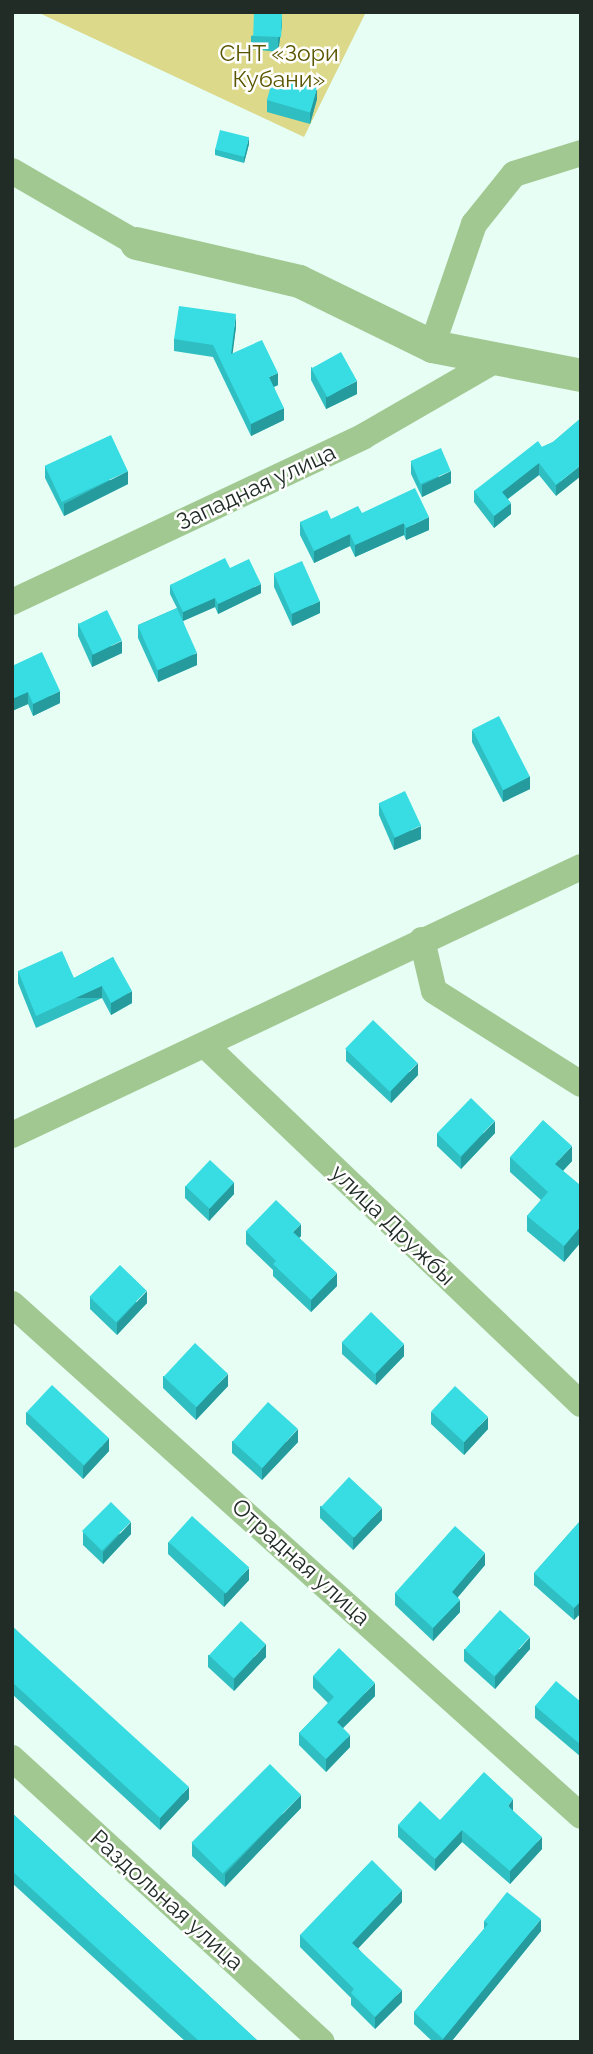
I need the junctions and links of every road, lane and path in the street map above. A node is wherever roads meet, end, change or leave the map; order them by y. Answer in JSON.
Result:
{"nodes":[{"id":1,"x":581,"y":153,"type":"edge"},
{"id":2,"x":12,"y":171,"type":"edge"},
{"id":3,"x":136,"y":243,"type":"joint"},
{"id":4,"x":432,"y":346,"type":"junction"},
{"id":5,"x":494,"y":361,"type":"junction"},
{"id":6,"x":581,"y":375,"type":"edge"},
{"id":7,"x":12,"y":602,"type":"edge"},
{"id":8,"x":581,"y":867,"type":"edge"},
{"id":9,"x":422,"y":940,"type":"junction"},
{"id":10,"x":205,"y":1045,"type":"junction"},
{"id":11,"x":581,"y":1084,"type":"edge"},
{"id":12,"x":12,"y":1135,"type":"edge"},
{"id":13,"x":15,"y":1308,"type":"edge"},
{"id":14,"x":581,"y":1404,"type":"edge"},
{"id":15,"x":12,"y":1758,"type":"edge"},
{"id":16,"x":581,"y":1816,"type":"edge"},
{"id":17,"x":322,"y":2042,"type":"edge"}],
"edges":[{"from":1,"to":4,"type":"street"},
{"from":2,"to":3,"type":"street"},
{"from":3,"to":4,"type":"street"},
{"from":4,"to":5,"type":"street"},
{"from":5,"to":6,"type":"street"},
{"from":5,"to":7,"type":"street","name":"Западная улица"},
{"from":8,"to":9,"type":"street"},
{"from":9,"to":10,"type":"street"},
{"from":9,"to":11,"type":"street"},
{"from":10,"to":12,"type":"street"},
{"from":10,"to":14,"type":"street","name":"улица Дружбы"},
{"from":13,"to":16,"type":"street","name":"Отрадная улица"},
{"from":15,"to":17,"type":"street","name":"Раздольная улица"}]}
